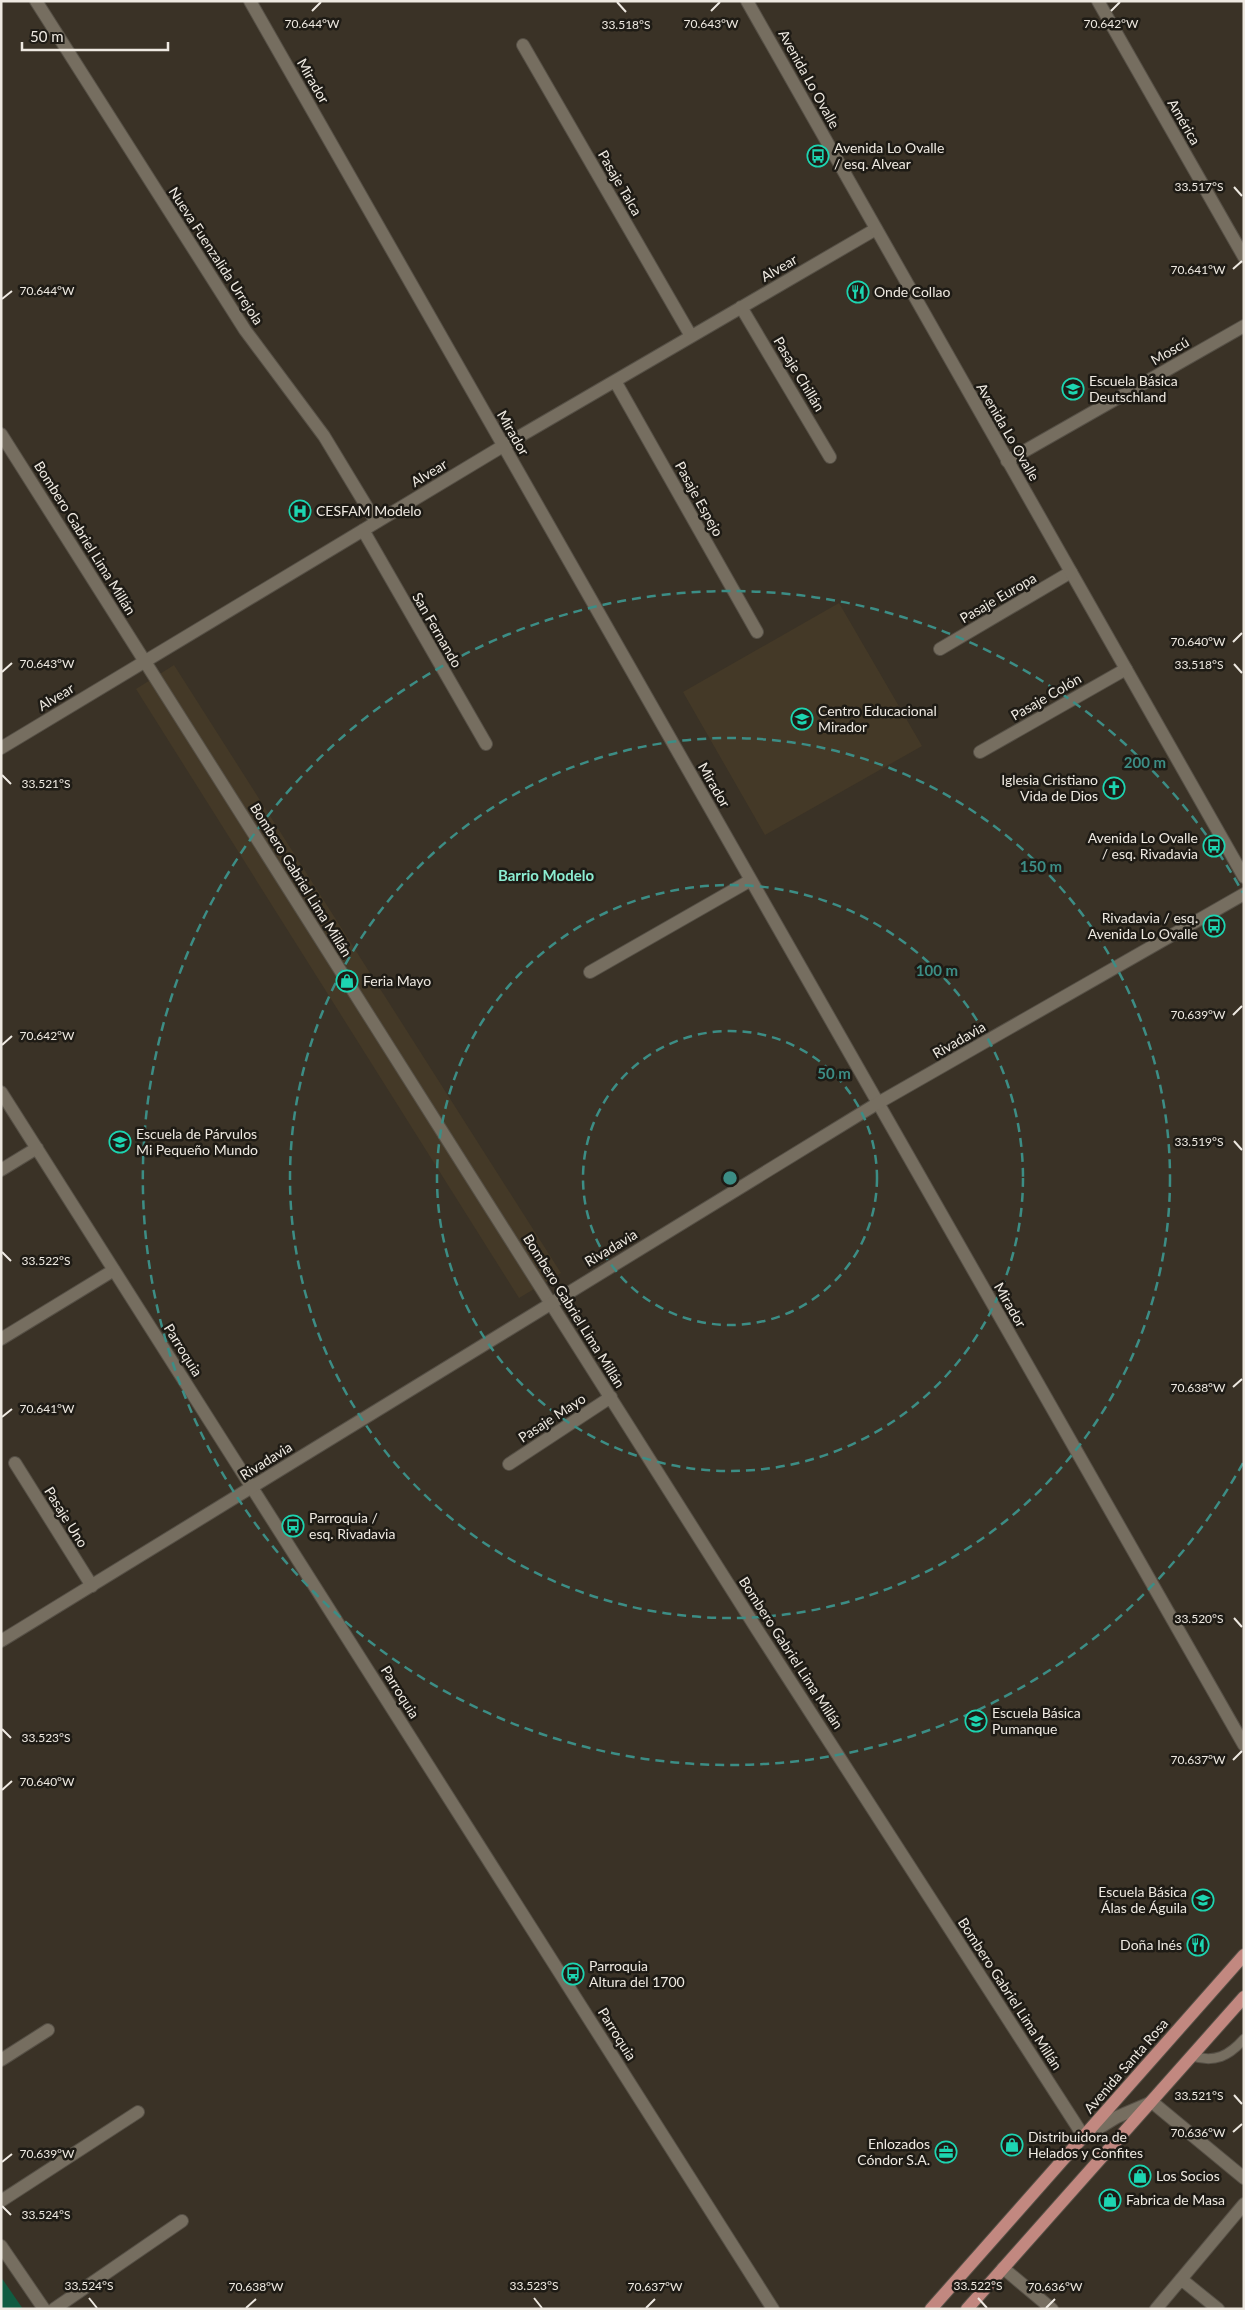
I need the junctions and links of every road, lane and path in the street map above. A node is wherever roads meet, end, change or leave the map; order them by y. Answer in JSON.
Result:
{"nodes":[{"id":1,"x":36,"y":1,"type":"edge"},
{"id":2,"x":250,"y":1,"type":"edge"},
{"id":3,"x":747,"y":1,"type":"edge"},
{"id":4,"x":1098,"y":1,"type":"edge"},
{"id":5,"x":523,"y":45,"type":"dead end"},
{"id":6,"x":876,"y":229,"type":"junction"},
{"id":7,"x":1244,"y":257,"type":"edge"},
{"id":8,"x":741,"y":307,"type":"junction"},
{"id":9,"x":1244,"y":326,"type":"edge"},
{"id":10,"x":691,"y":336,"type":"junction"},
{"id":11,"x":615,"y":381,"type":"junction"},
{"id":12,"x":1,"y":434,"type":"edge"},
{"id":13,"x":503,"y":446,"type":"junction"},
{"id":14,"x":830,"y":457,"type":"dead end"},
{"id":15,"x":1007,"y":461,"type":"junction"},
{"id":16,"x":376,"y":522,"type":"junction"},
{"id":17,"x":363,"y":530,"type":"junction"},
{"id":18,"x":1071,"y":572,"type":"junction"},
{"id":19,"x":757,"y":632,"type":"dead end"},
{"id":20,"x":940,"y":650,"type":"dead end"},
{"id":21,"x":145,"y":661,"type":"junction"},
{"id":22,"x":1126,"y":669,"type":"junction"},
{"id":23,"x":486,"y":744,"type":"dead end"},
{"id":24,"x":1,"y":748,"type":"edge"},
{"id":25,"x":980,"y":752,"type":"dead end"},
{"id":26,"x":1244,"y":877,"type":"edge"},
{"id":27,"x":751,"y":880,"type":"junction"},
{"id":28,"x":1244,"y":894,"type":"edge"},
{"id":29,"x":590,"y":972,"type":"dead end"},
{"id":30,"x":1,"y":1092,"type":"edge"},
{"id":31,"x":878,"y":1103,"type":"junction"},
{"id":32,"x":37,"y":1148,"type":"junction"},
{"id":33,"x":1,"y":1170,"type":"edge"},
{"id":34,"x":114,"y":1270,"type":"junction"},
{"id":35,"x":551,"y":1302,"type":"junction"},
{"id":36,"x":1,"y":1338,"type":"edge"},
{"id":37,"x":611,"y":1397,"type":"junction"},
{"id":38,"x":15,"y":1463,"type":"dead end"},
{"id":39,"x":509,"y":1464,"type":"dead end"},
{"id":40,"x":252,"y":1488,"type":"junction"},
{"id":41,"x":92,"y":1586,"type":"junction"},
{"id":42,"x":1,"y":1641,"type":"edge"},
{"id":43,"x":1244,"y":1745,"type":"edge"},
{"id":44,"x":1244,"y":1955,"type":"edge"},
{"id":45,"x":1244,"y":1997,"type":"edge"},
{"id":46,"x":48,"y":2030,"type":"dead end"},
{"id":47,"x":1244,"y":2039,"type":"edge"},
{"id":48,"x":1192,"y":2056,"type":"junction"},
{"id":49,"x":1,"y":2060,"type":"edge"},
{"id":50,"x":1152,"y":2102,"type":"junction"},
{"id":51,"x":138,"y":2112,"type":"dead end"},
{"id":52,"x":1084,"y":2137,"type":"junction"},
{"id":53,"x":1244,"y":2178,"type":"edge"},
{"id":54,"x":1,"y":2201,"type":"edge"},
{"id":55,"x":1244,"y":2204,"type":"edge"},
{"id":56,"x":182,"y":2221,"type":"dead end"},
{"id":57,"x":1,"y":2246,"type":"edge"},
{"id":58,"x":1003,"y":2268,"type":"junction"},
{"id":59,"x":1181,"y":2279,"type":"junction"},
{"id":60,"x":44,"y":2309,"type":"edge"},
{"id":61,"x":54,"y":2309,"type":"edge"},
{"id":62,"x":773,"y":2309,"type":"edge"},
{"id":63,"x":932,"y":2309,"type":"edge"},
{"id":64,"x":967,"y":2309,"type":"edge"},
{"id":65,"x":1052,"y":2309,"type":"edge"},
{"id":66,"x":1156,"y":2309,"type":"edge"},
{"id":67,"x":1218,"y":2309,"type":"edge"}],
"edges":[{"from":1,"to":16,"type":"street","name":"Nueva Fuenzalida Urrejola"},
{"from":2,"to":13,"type":"street","name":"Mirador"},
{"from":3,"to":6,"type":"street","name":"Avenida Lo Ovalle"},
{"from":4,"to":7,"type":"street","name":"América"},
{"from":5,"to":10,"type":"street","name":"Pasaje Talca"},
{"from":6,"to":8,"type":"street","name":"Alvear"},
{"from":6,"to":15,"type":"street","name":"Avenida Lo Ovalle"},
{"from":8,"to":10,"type":"street","name":"Alvear"},
{"from":8,"to":14,"type":"street","name":"Pasaje Chillán"},
{"from":9,"to":15,"type":"street","name":"Moscú"},
{"from":10,"to":11,"type":"street","name":"Alvear"},
{"from":11,"to":13,"type":"street","name":"Alvear"},
{"from":11,"to":19,"type":"street","name":"Pasaje Espejo"},
{"from":12,"to":21,"type":"street","name":"Bombero Gabriel Lima Millán"},
{"from":13,"to":16,"type":"street","name":"Alvear"},
{"from":13,"to":27,"type":"street","name":"Mirador"},
{"from":15,"to":18,"type":"street","name":"Avenida Lo Ovalle"},
{"from":16,"to":17,"type":"street","name":"Alvear"},
{"from":17,"to":21,"type":"street","name":"Alvear"},
{"from":17,"to":23,"type":"street","name":"San Fernando"},
{"from":18,"to":20,"type":"street","name":"Pasaje Europa"},
{"from":18,"to":22,"type":"street","name":"Avenida Lo Ovalle"},
{"from":21,"to":24,"type":"street","name":"Alvear"},
{"from":21,"to":35,"type":"street","name":"Bombero Gabriel Lima Millán"},
{"from":22,"to":25,"type":"street","name":"Pasaje Colón"},
{"from":22,"to":26,"type":"street","name":"Avenida Lo Ovalle"},
{"from":27,"to":29,"type":"street"},
{"from":27,"to":31,"type":"street","name":"Mirador"},
{"from":28,"to":31,"type":"street","name":"Rivadavia"},
{"from":30,"to":32,"type":"street","name":"Parroquia"},
{"from":31,"to":35,"type":"street","name":"Rivadavia"},
{"from":31,"to":43,"type":"street","name":"Mirador"},
{"from":32,"to":33,"type":"street"},
{"from":32,"to":34,"type":"street","name":"Parroquia"},
{"from":34,"to":36,"type":"street"},
{"from":34,"to":40,"type":"street","name":"Parroquia"},
{"from":35,"to":37,"type":"street","name":"Bombero Gabriel Lima Millán"},
{"from":35,"to":40,"type":"street","name":"Rivadavia"},
{"from":37,"to":39,"type":"street","name":"Pasaje Mayo"},
{"from":37,"to":52,"type":"street","name":"Bombero Gabriel Lima Millán"},
{"from":38,"to":41,"type":"street","name":"Pasaje Uno"},
{"from":40,"to":41,"type":"street","name":"Rivadavia"},
{"from":40,"to":62,"type":"street","name":"Parroquia"},
{"from":41,"to":42,"type":"street","name":"Rivadavia"},
{"from":44,"to":52,"type":"main road","name":"Avenida Santa Rosa"},
{"from":45,"to":48,"type":"main road"},
{"from":46,"to":49,"type":"street"},
{"from":47,"to":48,"type":"lane"},
{"from":48,"to":50,"type":"main road"},
{"from":50,"to":52,"type":"street"},
{"from":50,"to":53,"type":"street"},
{"from":50,"to":58,"type":"main road"},
{"from":51,"to":54,"type":"street"},
{"from":52,"to":63,"type":"main road","name":"Avenida Santa Rosa"},
{"from":55,"to":59,"type":"street"},
{"from":56,"to":61,"type":"street"},
{"from":57,"to":60,"type":"street"},
{"from":58,"to":64,"type":"main road"},
{"from":58,"to":65,"type":"street"},
{"from":59,"to":66,"type":"street"},
{"from":59,"to":67,"type":"street"}]}
